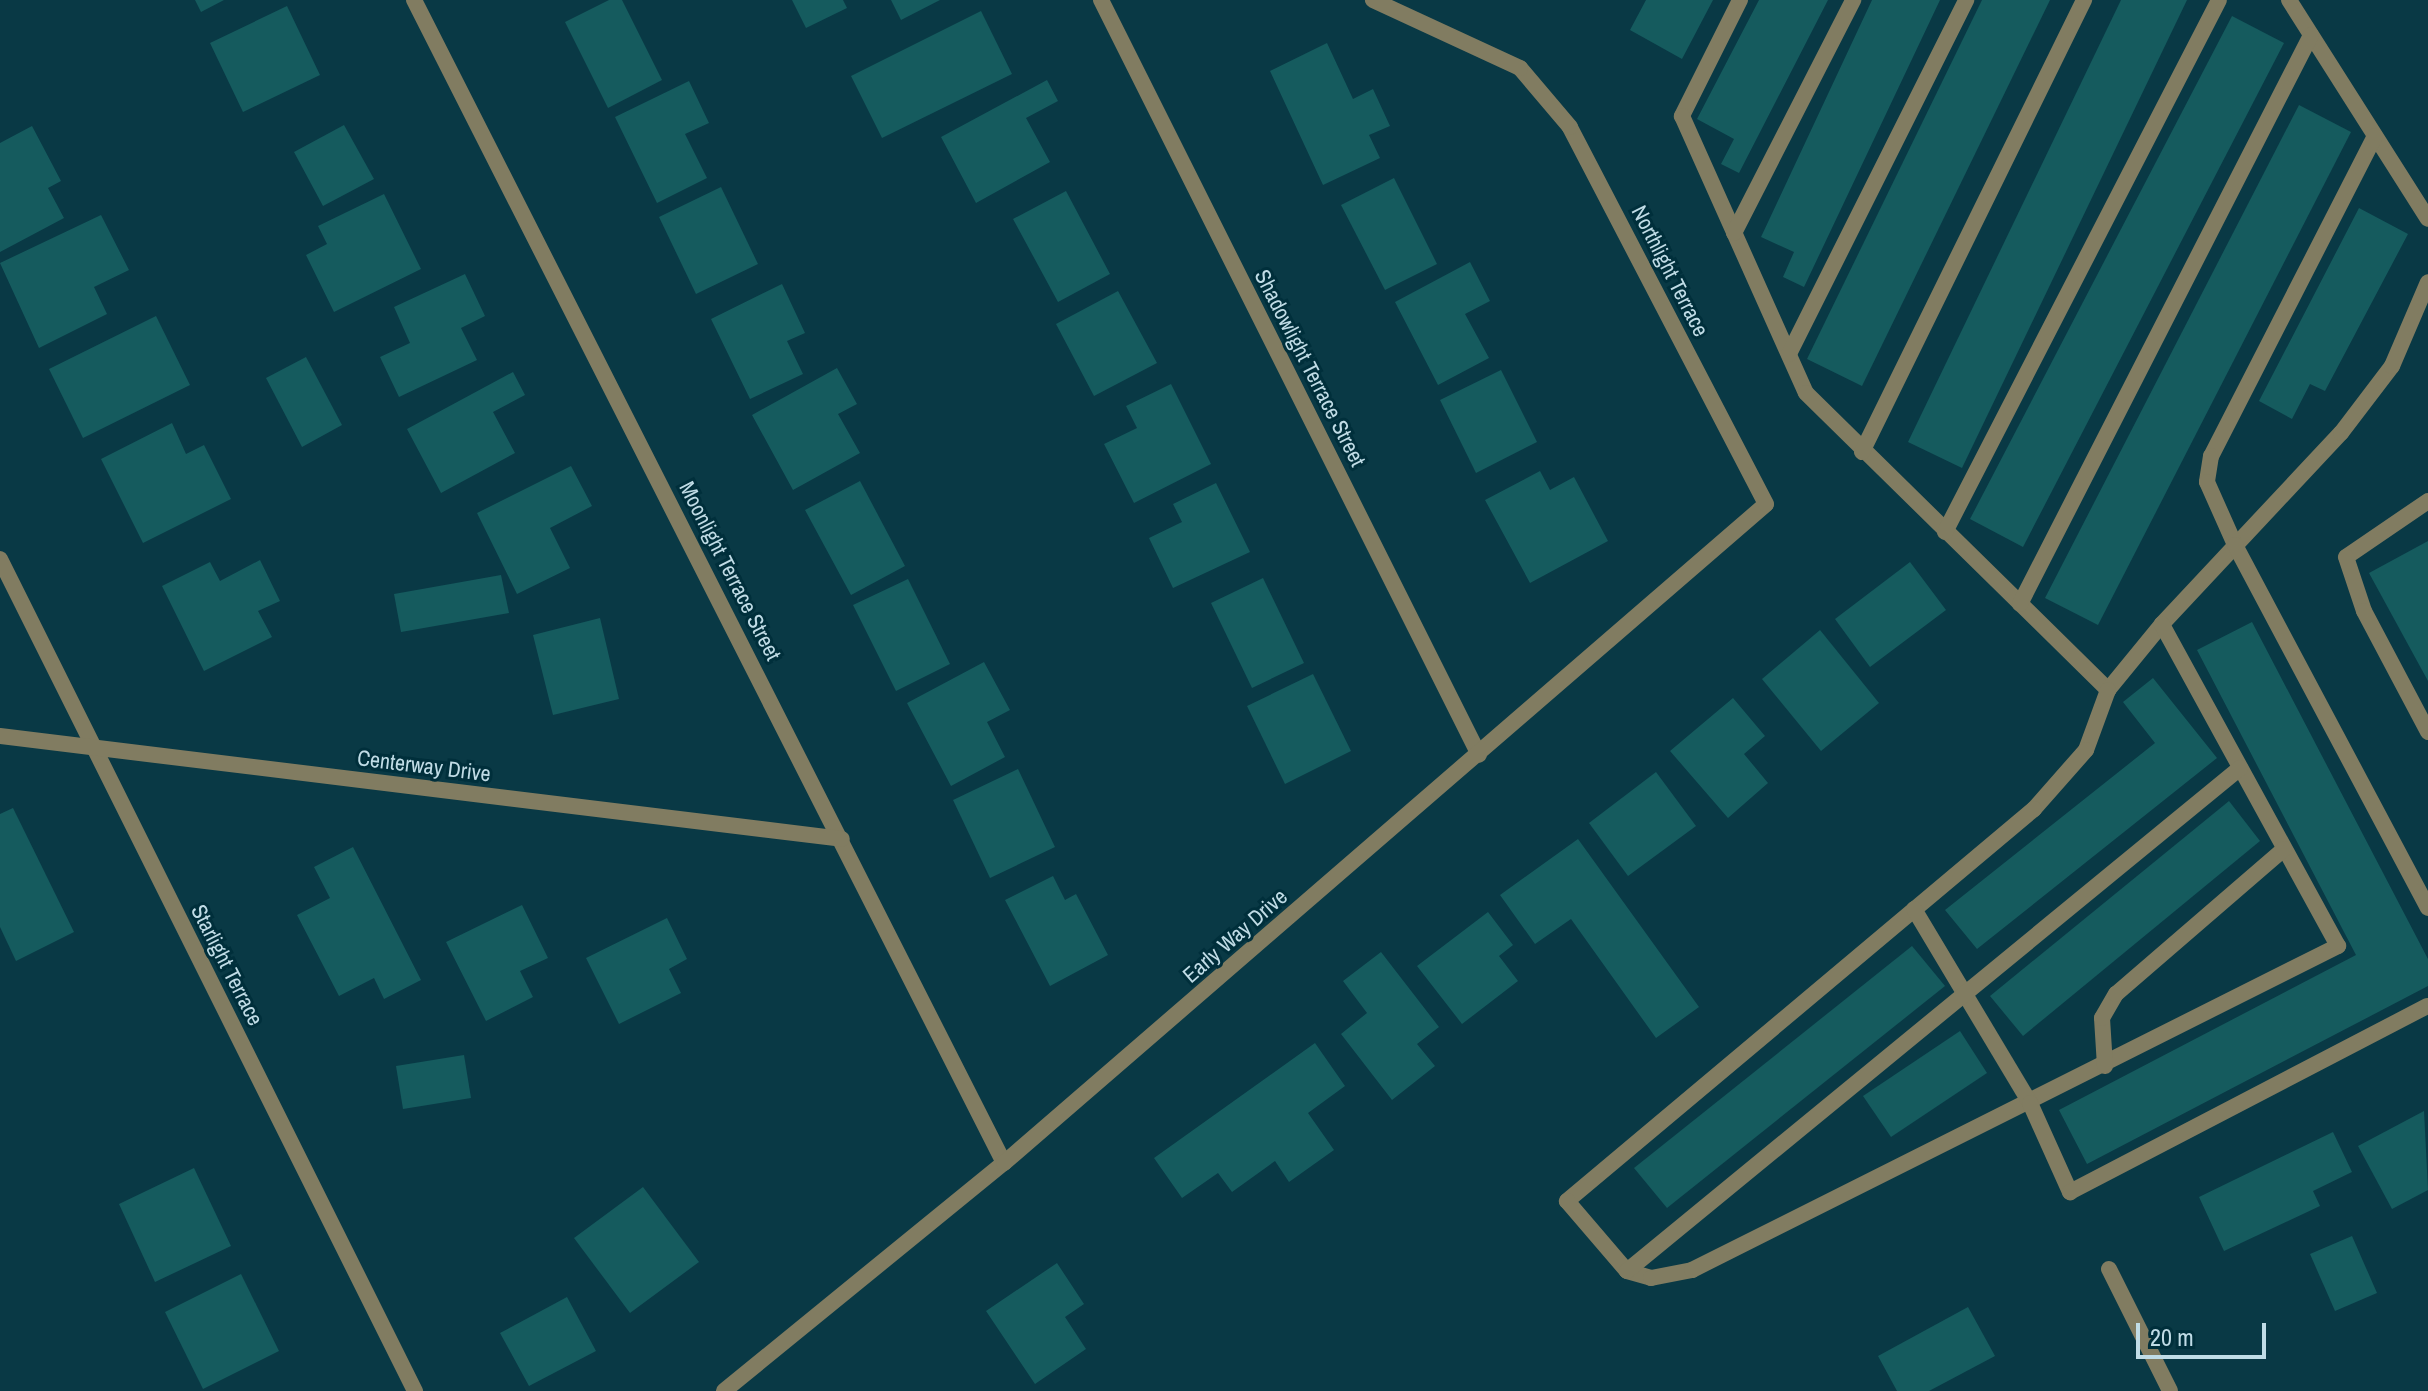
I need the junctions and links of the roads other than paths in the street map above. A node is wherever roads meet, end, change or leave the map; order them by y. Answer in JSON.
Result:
{"nodes":[{"id":1,"x":414,"y":0,"type":"edge"},
{"id":2,"x":1101,"y":0,"type":"edge"},
{"id":3,"x":1373,"y":0,"type":"edge"},
{"id":4,"x":1740,"y":0,"type":"edge"},
{"id":5,"x":1853,"y":0,"type":"edge"},
{"id":6,"x":1966,"y":0,"type":"edge"},
{"id":7,"x":2084,"y":0,"type":"edge"},
{"id":8,"x":2219,"y":0,"type":"edge"},
{"id":9,"x":2289,"y":0,"type":"edge"},
{"id":10,"x":2311,"y":35,"type":"junction"},
{"id":11,"x":2375,"y":136,"type":"junction"},
{"id":12,"x":2428,"y":219,"type":"edge"},
{"id":13,"x":1734,"y":233,"type":"junction"},
{"id":14,"x":2428,"y":282,"type":"edge"},
{"id":15,"x":1789,"y":354,"type":"junction"},
{"id":16,"x":1862,"y":452,"type":"junction"},
{"id":17,"x":2428,"y":501,"type":"edge"},
{"id":18,"x":1766,"y":504,"type":"joint"},
{"id":19,"x":1945,"y":532,"type":"junction"},
{"id":20,"x":2235,"y":545,"type":"junction"},
{"id":21,"x":0,"y":559,"type":"edge"},
{"id":22,"x":2020,"y":604,"type":"junction"},
{"id":23,"x":2162,"y":624,"type":"junction"},
{"id":24,"x":2108,"y":690,"type":"junction"},
{"id":25,"x":2428,"y":732,"type":"edge"},
{"id":26,"x":0,"y":736,"type":"edge"},
{"id":27,"x":94,"y":748,"type":"junction"},
{"id":28,"x":1479,"y":755,"type":"junction"},
{"id":29,"x":2240,"y":768,"type":"junction"},
{"id":30,"x":842,"y":839,"type":"junction"},
{"id":31,"x":2284,"y":849,"type":"junction"},
{"id":32,"x":2428,"y":908,"type":"edge"},
{"id":33,"x":1914,"y":909,"type":"junction"},
{"id":34,"x":1967,"y":990,"type":"junction"},
{"id":35,"x":2428,"y":1006,"type":"edge"},
{"id":36,"x":2105,"y":1066,"type":"junction"},
{"id":37,"x":2030,"y":1103,"type":"junction"},
{"id":38,"x":1004,"y":1163,"type":"junction"},
{"id":39,"x":2109,"y":1269,"type":"dead end"},
{"id":40,"x":1627,"y":1271,"type":"junction"},
{"id":41,"x":415,"y":1391,"type":"edge"},
{"id":42,"x":724,"y":1391,"type":"edge"},
{"id":43,"x":2170,"y":1391,"type":"edge"}],
"edges":[{"from":1,"to":30,"type":"street","name":"Moonlight Terrace Street"},
{"from":2,"to":28,"type":"street","name":"Shadowlight Terrace Street"},
{"from":3,"to":18,"type":"street","name":"Northlight Terrace"},
{"from":4,"to":13,"type":"street"},
{"from":5,"to":13,"type":"street"},
{"from":6,"to":15,"type":"street"},
{"from":7,"to":16,"type":"street"},
{"from":8,"to":19,"type":"street"},
{"from":9,"to":10,"type":"street"},
{"from":10,"to":11,"type":"street"},
{"from":10,"to":22,"type":"street"},
{"from":11,"to":12,"type":"street"},
{"from":11,"to":20,"type":"street"},
{"from":13,"to":15,"type":"street"},
{"from":14,"to":20,"type":"street"},
{"from":15,"to":16,"type":"street"},
{"from":16,"to":19,"type":"street"},
{"from":17,"to":25,"type":"street"},
{"from":18,"to":28,"type":"street","name":"Early Way Drive"},
{"from":19,"to":22,"type":"street"},
{"from":20,"to":23,"type":"street"},
{"from":20,"to":32,"type":"street"},
{"from":21,"to":27,"type":"street","name":"Starlight Terrace"},
{"from":22,"to":24,"type":"street"},
{"from":23,"to":24,"type":"street"},
{"from":23,"to":29,"type":"street"},
{"from":24,"to":33,"type":"street"},
{"from":26,"to":27,"type":"street","name":"Centerway Drive"},
{"from":27,"to":30,"type":"street","name":"Centerway Drive"},
{"from":27,"to":41,"type":"street","name":"Starlight Terrace"},
{"from":28,"to":38,"type":"street","name":"Early Way Drive"},
{"from":29,"to":31,"type":"street"},
{"from":29,"to":34,"type":"street"},
{"from":30,"to":38,"type":"street","name":"Moonlight Terrace Street"},
{"from":31,"to":36,"type":"street"},
{"from":31,"to":36,"type":"street"},
{"from":33,"to":34,"type":"street"},
{"from":33,"to":40,"type":"street"},
{"from":34,"to":37,"type":"street"},
{"from":34,"to":40,"type":"street"},
{"from":35,"to":37,"type":"street"},
{"from":36,"to":37,"type":"street"},
{"from":37,"to":40,"type":"street"},
{"from":38,"to":42,"type":"street","name":"Early Way Drive"},
{"from":39,"to":43,"type":"street"}]}
